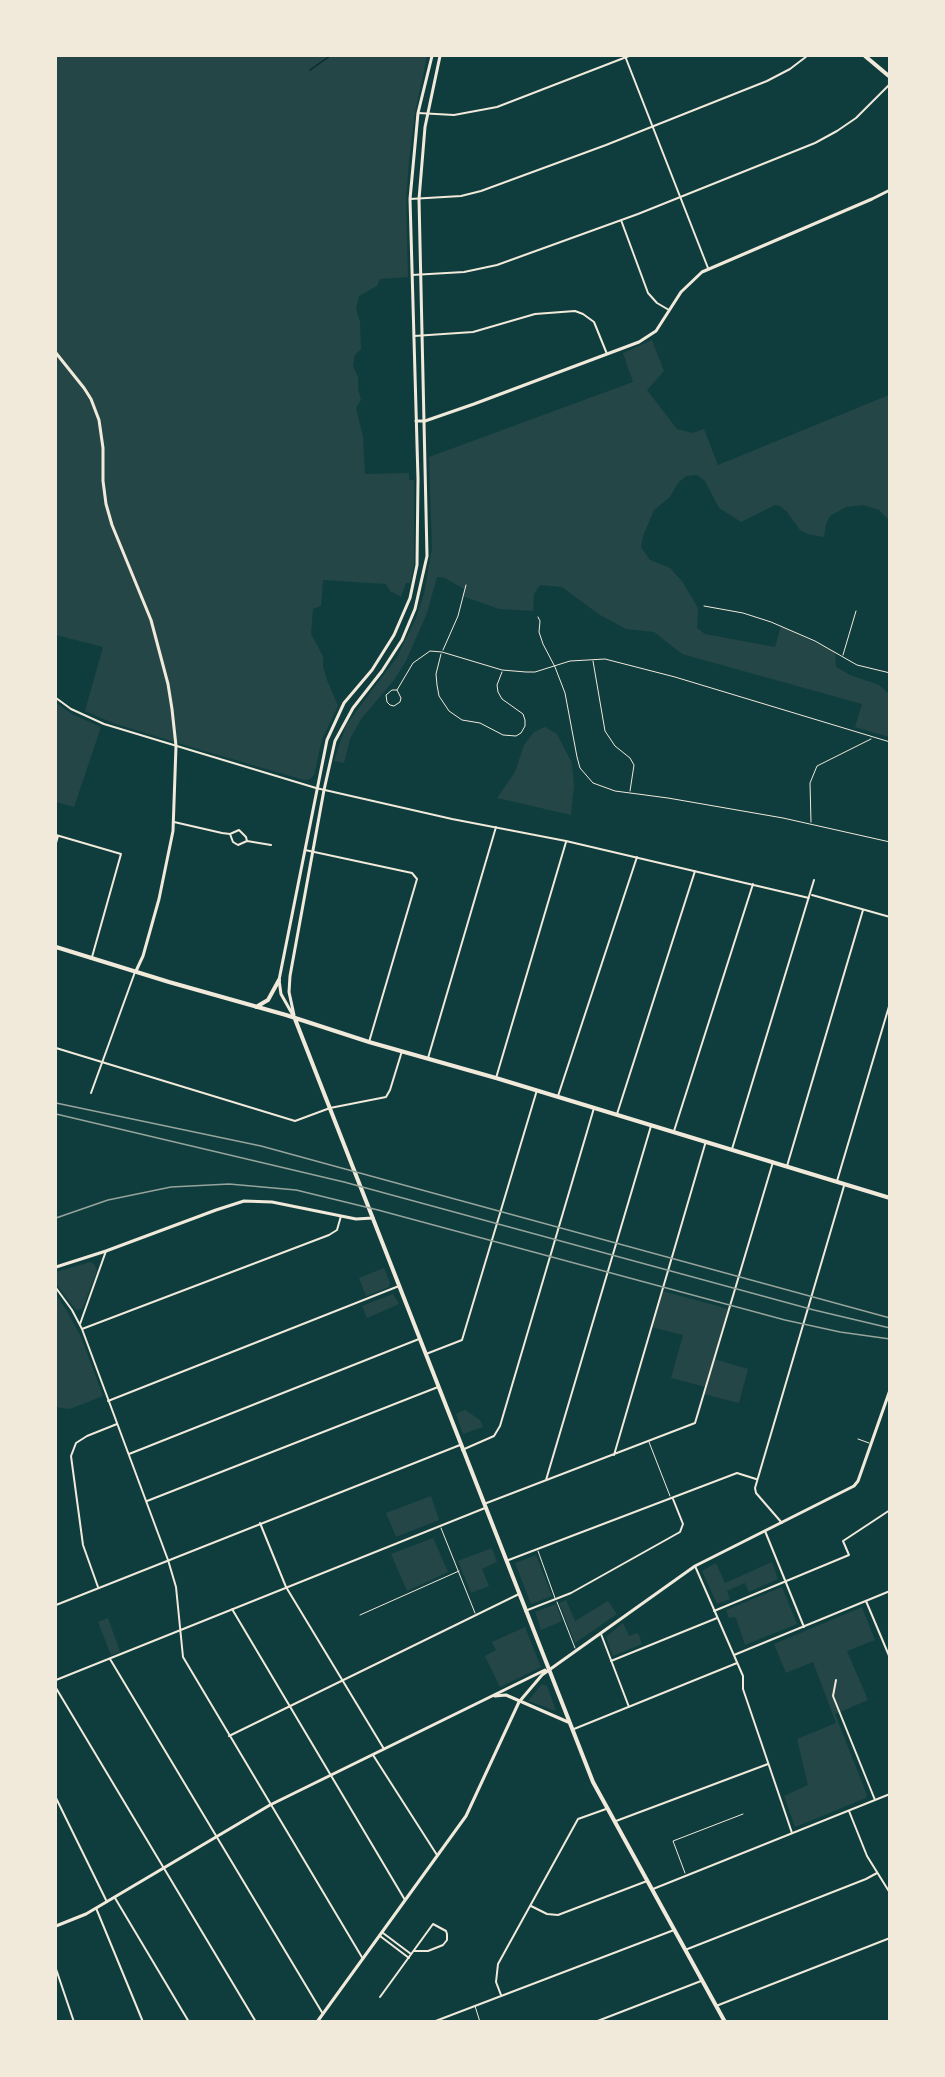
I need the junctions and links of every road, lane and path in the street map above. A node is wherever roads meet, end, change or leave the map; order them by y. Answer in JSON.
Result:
{"nodes":[{"id":1,"x":432,"y":56,"type":"edge"},
{"id":2,"x":440,"y":56,"type":"edge"},
{"id":3,"x":626,"y":56,"type":"edge"},
{"id":4,"x":807,"y":56,"type":"edge"},
{"id":5,"x":865,"y":56,"type":"edge"},
{"id":6,"x":890,"y":77,"type":"edge"},
{"id":7,"x":890,"y":84,"type":"edge"},
{"id":8,"x":418,"y":113,"type":"junction"},
{"id":9,"x":427,"y":114,"type":"junction"},
{"id":10,"x":653,"y":126,"type":"junction"},
{"id":11,"x":890,"y":190,"type":"edge"},
{"id":12,"x":680,"y":197,"type":"junction"},
{"id":13,"x":410,"y":199,"type":"junction"},
{"id":14,"x":419,"y":199,"type":"junction"},
{"id":15,"x":621,"y":220,"type":"junction"},
{"id":16,"x":708,"y":268,"type":"junction"},
{"id":17,"x":421,"y":274,"type":"junction"},
{"id":18,"x":412,"y":275,"type":"junction"},
{"id":19,"x":669,"y":310,"type":"junction"},
{"id":20,"x":423,"y":335,"type":"junction"},
{"id":21,"x":414,"y":336,"type":"junction"},
{"id":22,"x":56,"y":353,"type":"edge"},
{"id":23,"x":607,"y":354,"type":"junction"},
{"id":24,"x":416,"y":421,"type":"junction"},
{"id":25,"x":425,"y":421,"type":"junction"},
{"id":26,"x":466,"y":585,"type":"dead end"},
{"id":27,"x":704,"y":606,"type":"dead end"},
{"id":28,"x":856,"y":611,"type":"dead end"},
{"id":29,"x":538,"y":617,"type":"dead end"},
{"id":30,"x":394,"y":635,"type":"junction"},
{"id":31,"x":402,"y":640,"type":"junction"},
{"id":32,"x":442,"y":652,"type":"junction"},
{"id":33,"x":842,"y":657,"type":"junction"},
{"id":34,"x":593,"y":659,"type":"junction"},
{"id":35,"x":555,"y":667,"type":"junction"},
{"id":36,"x":372,"y":670,"type":"junction"},
{"id":37,"x":502,"y":670,"type":"junction"},
{"id":38,"x":890,"y":673,"type":"edge"},
{"id":39,"x":379,"y":676,"type":"junction"},
{"id":40,"x":397,"y":690,"type":"junction"},
{"id":41,"x":56,"y":698,"type":"edge"},
{"id":42,"x":873,"y":737,"type":"junction"},
{"id":43,"x":890,"y":741,"type":"edge"},
{"id":44,"x":176,"y":746,"type":"junction"},
{"id":45,"x":316,"y":788,"type":"junction"},
{"id":46,"x":324,"y":790,"type":"junction"},
{"id":47,"x":630,"y":793,"type":"junction"},
{"id":48,"x":174,"y":822,"type":"junction"},
{"id":49,"x":811,"y":824,"type":"junction"},
{"id":50,"x":496,"y":827,"type":"junction"},
{"id":51,"x":230,"y":834,"type":"junction"},
{"id":52,"x":57,"y":835,"type":"edge"},
{"id":53,"x":247,"y":841,"type":"junction"},
{"id":54,"x":566,"y":841,"type":"junction"},
{"id":55,"x":890,"y":842,"type":"edge"},
{"id":56,"x":56,"y":843,"type":"edge"},
{"id":57,"x":270,"y":844,"type":"dead end"},
{"id":58,"x":305,"y":850,"type":"junction"},
{"id":59,"x":313,"y":851,"type":"junction"},
{"id":60,"x":637,"y":857,"type":"junction"},
{"id":61,"x":695,"y":870,"type":"junction"},
{"id":62,"x":814,"y":880,"type":"dead end"},
{"id":63,"x":753,"y":884,"type":"junction"},
{"id":64,"x":810,"y":896,"type":"junction"},
{"id":65,"x":863,"y":909,"type":"junction"},
{"id":66,"x":890,"y":917,"type":"edge"},
{"id":67,"x":56,"y":947,"type":"edge"},
{"id":68,"x":92,"y":957,"type":"junction"},
{"id":69,"x":136,"y":971,"type":"junction"},
{"id":70,"x":279,"y":980,"type":"junction"},
{"id":71,"x":890,"y":1003,"type":"edge"},
{"id":72,"x":255,"y":1007,"type":"junction"},
{"id":73,"x":295,"y":1019,"type":"junction"},
{"id":74,"x":369,"y":1042,"type":"junction"},
{"id":75,"x":56,"y":1048,"type":"edge"},
{"id":76,"x":402,"y":1051,"type":"junction"},
{"id":77,"x":428,"y":1058,"type":"junction"},
{"id":78,"x":103,"y":1062,"type":"junction"},
{"id":79,"x":496,"y":1078,"type":"junction"},
{"id":80,"x":537,"y":1090,"type":"junction"},
{"id":81,"x":91,"y":1093,"type":"dead end"},
{"id":82,"x":558,"y":1096,"type":"junction"},
{"id":83,"x":330,"y":1108,"type":"junction"},
{"id":84,"x":594,"y":1108,"type":"junction"},
{"id":85,"x":617,"y":1114,"type":"junction"},
{"id":86,"x":651,"y":1125,"type":"junction"},
{"id":87,"x":674,"y":1131,"type":"junction"},
{"id":88,"x":706,"y":1141,"type":"junction"},
{"id":89,"x":732,"y":1149,"type":"junction"},
{"id":90,"x":774,"y":1161,"type":"junction"},
{"id":91,"x":787,"y":1166,"type":"junction"},
{"id":92,"x":837,"y":1181,"type":"junction"},
{"id":93,"x":845,"y":1183,"type":"junction"},
{"id":94,"x":889,"y":1196,"type":"edge"},
{"id":95,"x":341,"y":1215,"type":"junction"},
{"id":96,"x":372,"y":1218,"type":"junction"},
{"id":97,"x":106,"y":1251,"type":"junction"},
{"id":98,"x":56,"y":1267,"type":"edge"},
{"id":99,"x":399,"y":1286,"type":"junction"},
{"id":100,"x":56,"y":1288,"type":"edge"},
{"id":101,"x":80,"y":1324,"type":"junction"},
{"id":102,"x":82,"y":1329,"type":"junction"},
{"id":103,"x":420,"y":1339,"type":"junction"},
{"id":104,"x":426,"y":1354,"type":"junction"},
{"id":105,"x":438,"y":1387,"type":"junction"},
{"id":106,"x":889,"y":1392,"type":"edge"},
{"id":107,"x":108,"y":1401,"type":"junction"},
{"id":108,"x":117,"y":1424,"type":"junction"},
{"id":109,"x":858,"y":1439,"type":"dead end"},
{"id":110,"x":648,"y":1442,"type":"junction"},
{"id":111,"x":870,"y":1444,"type":"junction"},
{"id":112,"x":461,"y":1447,"type":"junction"},
{"id":113,"x":129,"y":1454,"type":"junction"},
{"id":114,"x":614,"y":1455,"type":"junction"},
{"id":115,"x":757,"y":1479,"type":"junction"},
{"id":116,"x":546,"y":1480,"type":"junction"},
{"id":117,"x":672,"y":1498,"type":"junction"},
{"id":118,"x":147,"y":1501,"type":"junction"},
{"id":119,"x":485,"y":1506,"type":"junction"},
{"id":120,"x":890,"y":1510,"type":"edge"},
{"id":121,"x":260,"y":1523,"type":"junction"},
{"id":122,"x":782,"y":1523,"type":"junction"},
{"id":123,"x":441,"y":1526,"type":"junction"},
{"id":124,"x":765,"y":1531,"type":"junction"},
{"id":125,"x":537,"y":1549,"type":"junction"},
{"id":126,"x":168,"y":1560,"type":"junction"},
{"id":127,"x":506,"y":1561,"type":"junction"},
{"id":128,"x":695,"y":1566,"type":"junction"},
{"id":129,"x":459,"y":1571,"type":"junction"},
{"id":130,"x":786,"y":1581,"type":"junction"},
{"id":131,"x":98,"y":1587,"type":"junction"},
{"id":132,"x":286,"y":1587,"type":"junction"},
{"id":133,"x":890,"y":1591,"type":"edge"},
{"id":134,"x":519,"y":1594,"type":"junction"},
{"id":135,"x":556,"y":1599,"type":"junction"},
{"id":136,"x":866,"y":1600,"type":"junction"},
{"id":137,"x":56,"y":1605,"type":"edge"},
{"id":138,"x":232,"y":1609,"type":"junction"},
{"id":139,"x":525,"y":1611,"type":"junction"},
{"id":140,"x":714,"y":1611,"type":"junction"},
{"id":141,"x":476,"y":1615,"type":"junction"},
{"id":142,"x":360,"y":1616,"type":"dead end"},
{"id":143,"x":717,"y":1618,"type":"junction"},
{"id":144,"x":804,"y":1627,"type":"junction"},
{"id":145,"x":181,"y":1631,"type":"junction"},
{"id":146,"x":600,"y":1633,"type":"junction"},
{"id":147,"x":576,"y":1650,"type":"junction"},
{"id":148,"x":734,"y":1655,"type":"junction"},
{"id":149,"x":889,"y":1657,"type":"edge"},
{"id":150,"x":110,"y":1659,"type":"junction"},
{"id":151,"x":611,"y":1661,"type":"junction"},
{"id":152,"x":737,"y":1663,"type":"junction"},
{"id":153,"x":548,"y":1669,"type":"junction"},
{"id":154,"x":56,"y":1680,"type":"edge"},
{"id":155,"x":341,"y":1680,"type":"junction"},
{"id":156,"x":836,"y":1680,"type":"dead end"},
{"id":157,"x":56,"y":1688,"type":"edge"},
{"id":158,"x":490,"y":1697,"type":"junction"},
{"id":159,"x":519,"y":1702,"type":"junction"},
{"id":160,"x":289,"y":1705,"type":"junction"},
{"id":161,"x":629,"y":1707,"type":"junction"},
{"id":162,"x":568,"y":1722,"type":"junction"},
{"id":163,"x":571,"y":1730,"type":"junction"},
{"id":164,"x":229,"y":1736,"type":"junction"},
{"id":165,"x":384,"y":1749,"type":"junction"},
{"id":166,"x":373,"y":1755,"type":"junction"},
{"id":167,"x":768,"y":1764,"type":"junction"},
{"id":168,"x":330,"y":1775,"type":"junction"},
{"id":169,"x":890,"y":1794,"type":"edge"},
{"id":170,"x":56,"y":1798,"type":"edge"},
{"id":171,"x":875,"y":1800,"type":"junction"},
{"id":172,"x":270,"y":1805,"type":"junction"},
{"id":173,"x":607,"y":1808,"type":"junction"},
{"id":174,"x":849,"y":1811,"type":"junction"},
{"id":175,"x":743,"y":1814,"type":"dead end"},
{"id":176,"x":615,"y":1822,"type":"junction"},
{"id":177,"x":792,"y":1833,"type":"junction"},
{"id":178,"x":216,"y":1837,"type":"junction"},
{"id":179,"x":437,"y":1855,"type":"junction"},
{"id":180,"x":164,"y":1868,"type":"junction"},
{"id":181,"x":877,"y":1873,"type":"junction"},
{"id":182,"x":686,"y":1875,"type":"junction"},
{"id":183,"x":647,"y":1881,"type":"junction"},
{"id":184,"x":652,"y":1889,"type":"junction"},
{"id":185,"x":890,"y":1893,"type":"edge"},
{"id":186,"x":115,"y":1898,"type":"junction"},
{"id":187,"x":405,"y":1900,"type":"junction"},
{"id":188,"x":107,"y":1902,"type":"junction"},
{"id":189,"x":531,"y":1905,"type":"junction"},
{"id":190,"x":96,"y":1908,"type":"junction"},
{"id":191,"x":56,"y":1926,"type":"edge"},
{"id":192,"x":674,"y":1930,"type":"junction"},
{"id":193,"x":381,"y":1935,"type":"junction"},
{"id":194,"x":890,"y":1938,"type":"edge"},
{"id":195,"x":686,"y":1950,"type":"junction"},
{"id":196,"x":413,"y":1953,"type":"junction"},
{"id":197,"x":409,"y":1958,"type":"junction"},
{"id":198,"x":363,"y":1959,"type":"junction"},
{"id":199,"x":56,"y":1969,"type":"edge"},
{"id":200,"x":702,"y":1980,"type":"junction"},
{"id":201,"x":501,"y":1995,"type":"junction"},
{"id":202,"x":380,"y":1997,"type":"dead end"},
{"id":203,"x":474,"y":2006,"type":"junction"},
{"id":204,"x":717,"y":2006,"type":"junction"},
{"id":205,"x":323,"y":2014,"type":"junction"},
{"id":206,"x":74,"y":2022,"type":"edge"},
{"id":207,"x":143,"y":2022,"type":"edge"},
{"id":208,"x":189,"y":2022,"type":"edge"},
{"id":209,"x":256,"y":2022,"type":"edge"},
{"id":210,"x":317,"y":2022,"type":"edge"},
{"id":211,"x":433,"y":2022,"type":"edge"},
{"id":212,"x":480,"y":2022,"type":"edge"},
{"id":213,"x":595,"y":2022,"type":"edge"},
{"id":214,"x":725,"y":2022,"type":"edge"}],
"edges":[{"from":1,"to":8,"type":"street"},
{"from":2,"to":9,"type":"street"},
{"from":3,"to":9,"type":"street"},
{"from":3,"to":10,"type":"street"},
{"from":4,"to":10,"type":"street"},
{"from":5,"to":6,"type":"main road"},
{"from":7,"to":12,"type":"street"},
{"from":8,"to":9,"type":"street"},
{"from":8,"to":13,"type":"street"},
{"from":9,"to":14,"type":"street"},
{"from":10,"to":12,"type":"street"},
{"from":10,"to":14,"type":"street"},
{"from":11,"to":16,"type":"street"},
{"from":12,"to":15,"type":"street"},
{"from":12,"to":16,"type":"street"},
{"from":13,"to":14,"type":"street"},
{"from":13,"to":18,"type":"street"},
{"from":14,"to":17,"type":"street"},
{"from":15,"to":17,"type":"street"},
{"from":15,"to":19,"type":"street"},
{"from":16,"to":19,"type":"street"},
{"from":17,"to":18,"type":"street"},
{"from":17,"to":20,"type":"street"},
{"from":18,"to":21,"type":"street"},
{"from":19,"to":23,"type":"street"},
{"from":20,"to":21,"type":"street"},
{"from":20,"to":23,"type":"street"},
{"from":20,"to":25,"type":"street"},
{"from":21,"to":24,"type":"street"},
{"from":22,"to":44,"type":"street"},
{"from":23,"to":25,"type":"street"},
{"from":24,"to":25,"type":"street"},
{"from":24,"to":30,"type":"street"},
{"from":25,"to":31,"type":"street"},
{"from":26,"to":32,"type":"lane"},
{"from":27,"to":33,"type":"lane"},
{"from":28,"to":33,"type":"lane"},
{"from":29,"to":35,"type":"lane"},
{"from":30,"to":31,"type":"street"},
{"from":30,"to":36,"type":"street"},
{"from":31,"to":39,"type":"street"},
{"from":32,"to":37,"type":"lane"},
{"from":32,"to":37,"type":"lane"},
{"from":32,"to":40,"type":"lane"},
{"from":33,"to":38,"type":"lane"},
{"from":34,"to":35,"type":"lane"},
{"from":34,"to":42,"type":"lane"},
{"from":34,"to":47,"type":"lane"},
{"from":35,"to":37,"type":"lane"},
{"from":35,"to":47,"type":"lane"},
{"from":36,"to":39,"type":"street"},
{"from":36,"to":45,"type":"street"},
{"from":39,"to":46,"type":"street"},
{"from":40,"to":40,"type":"lane"},
{"from":41,"to":44,"type":"street"},
{"from":42,"to":43,"type":"lane"},
{"from":42,"to":49,"type":"lane"},
{"from":44,"to":45,"type":"street"},
{"from":44,"to":48,"type":"street"},
{"from":45,"to":46,"type":"street"},
{"from":45,"to":58,"type":"street"},
{"from":46,"to":50,"type":"street"},
{"from":46,"to":59,"type":"street"},
{"from":47,"to":49,"type":"lane"},
{"from":48,"to":51,"type":"street"},
{"from":48,"to":69,"type":"street"},
{"from":49,"to":55,"type":"lane"},
{"from":50,"to":54,"type":"street"},
{"from":50,"to":77,"type":"street"},
{"from":51,"to":53,"type":"street"},
{"from":51,"to":53,"type":"street"},
{"from":52,"to":56,"type":"street"},
{"from":52,"to":68,"type":"street"},
{"from":53,"to":57,"type":"street"},
{"from":54,"to":60,"type":"street"},
{"from":54,"to":79,"type":"street"},
{"from":58,"to":59,"type":"street"},
{"from":58,"to":70,"type":"street"},
{"from":59,"to":73,"type":"street"},
{"from":59,"to":74,"type":"street"},
{"from":60,"to":61,"type":"street"},
{"from":60,"to":82,"type":"street"},
{"from":61,"to":63,"type":"street"},
{"from":61,"to":85,"type":"street"},
{"from":62,"to":64,"type":"street"},
{"from":63,"to":64,"type":"street"},
{"from":63,"to":87,"type":"street"},
{"from":64,"to":65,"type":"street"},
{"from":64,"to":89,"type":"street"},
{"from":65,"to":66,"type":"street"},
{"from":65,"to":91,"type":"street"},
{"from":67,"to":68,"type":"main road"},
{"from":68,"to":69,"type":"main road"},
{"from":69,"to":72,"type":"main road"},
{"from":69,"to":78,"type":"street"},
{"from":70,"to":72,"type":"main road"},
{"from":70,"to":73,"type":"street"},
{"from":71,"to":92,"type":"street"},
{"from":72,"to":73,"type":"main road"},
{"from":73,"to":74,"type":"main road"},
{"from":73,"to":83,"type":"main road"},
{"from":74,"to":76,"type":"main road"},
{"from":75,"to":78,"type":"street"},
{"from":76,"to":77,"type":"main road"},
{"from":76,"to":83,"type":"street"},
{"from":77,"to":79,"type":"main road"},
{"from":78,"to":81,"type":"street"},
{"from":78,"to":83,"type":"street"},
{"from":79,"to":80,"type":"main road"},
{"from":80,"to":82,"type":"main road"},
{"from":80,"to":104,"type":"street"},
{"from":82,"to":84,"type":"main road"},
{"from":83,"to":96,"type":"main road"},
{"from":84,"to":85,"type":"main road"},
{"from":84,"to":112,"type":"street"},
{"from":85,"to":86,"type":"main road"},
{"from":86,"to":87,"type":"main road"},
{"from":86,"to":116,"type":"street"},
{"from":87,"to":88,"type":"main road"},
{"from":88,"to":89,"type":"main road"},
{"from":88,"to":114,"type":"street"},
{"from":89,"to":90,"type":"main road"},
{"from":90,"to":91,"type":"main road"},
{"from":90,"to":110,"type":"street"},
{"from":91,"to":92,"type":"main road"},
{"from":92,"to":93,"type":"main road"},
{"from":93,"to":94,"type":"main road"},
{"from":93,"to":115,"type":"street"},
{"from":95,"to":96,"type":"street"},
{"from":95,"to":97,"type":"street"},
{"from":95,"to":102,"type":"street"},
{"from":96,"to":99,"type":"main road"},
{"from":97,"to":98,"type":"street"},
{"from":97,"to":101,"type":"street"},
{"from":99,"to":103,"type":"main road"},
{"from":99,"to":107,"type":"street"},
{"from":100,"to":101,"type":"street"},
{"from":101,"to":102,"type":"street"},
{"from":102,"to":107,"type":"street"},
{"from":103,"to":104,"type":"main road"},
{"from":103,"to":113,"type":"street"},
{"from":104,"to":105,"type":"main road"},
{"from":105,"to":112,"type":"main road"},
{"from":105,"to":118,"type":"street"},
{"from":106,"to":111,"type":"street"},
{"from":107,"to":108,"type":"street"},
{"from":108,"to":113,"type":"street"},
{"from":108,"to":131,"type":"street"},
{"from":109,"to":111,"type":"lane"},
{"from":110,"to":114,"type":"street"},
{"from":110,"to":117,"type":"lane"},
{"from":111,"to":122,"type":"street"},
{"from":112,"to":119,"type":"main road"},
{"from":112,"to":121,"type":"street"},
{"from":113,"to":118,"type":"street"},
{"from":114,"to":116,"type":"street"},
{"from":115,"to":117,"type":"street"},
{"from":115,"to":122,"type":"street"},
{"from":116,"to":119,"type":"street"},
{"from":117,"to":125,"type":"street"},
{"from":117,"to":135,"type":"street"},
{"from":118,"to":126,"type":"street"},
{"from":119,"to":123,"type":"street"},
{"from":119,"to":127,"type":"main road"},
{"from":120,"to":130,"type":"street"},
{"from":121,"to":126,"type":"street"},
{"from":121,"to":132,"type":"street"},
{"from":122,"to":124,"type":"street"},
{"from":123,"to":129,"type":"lane"},
{"from":123,"to":132,"type":"street"},
{"from":124,"to":128,"type":"street"},
{"from":124,"to":130,"type":"street"},
{"from":125,"to":127,"type":"street"},
{"from":125,"to":135,"type":"lane"},
{"from":126,"to":131,"type":"street"},
{"from":126,"to":145,"type":"street"},
{"from":127,"to":134,"type":"main road"},
{"from":128,"to":140,"type":"street"},
{"from":128,"to":146,"type":"street"},
{"from":129,"to":141,"type":"lane"},
{"from":129,"to":142,"type":"lane"},
{"from":130,"to":140,"type":"street"},
{"from":130,"to":144,"type":"street"},
{"from":131,"to":137,"type":"street"},
{"from":132,"to":138,"type":"street"},
{"from":132,"to":155,"type":"street"},
{"from":133,"to":136,"type":"street"},
{"from":134,"to":139,"type":"main road"},
{"from":134,"to":141,"type":"street"},
{"from":135,"to":139,"type":"street"},
{"from":135,"to":147,"type":"lane"},
{"from":136,"to":144,"type":"street"},
{"from":136,"to":149,"type":"street"},
{"from":138,"to":145,"type":"street"},
{"from":138,"to":160,"type":"street"},
{"from":139,"to":153,"type":"main road"},
{"from":140,"to":143,"type":"street"},
{"from":141,"to":155,"type":"street"},
{"from":143,"to":148,"type":"street"},
{"from":143,"to":151,"type":"street"},
{"from":144,"to":148,"type":"street"},
{"from":145,"to":150,"type":"street"},
{"from":145,"to":164,"type":"street"},
{"from":146,"to":147,"type":"street"},
{"from":146,"to":151,"type":"street"},
{"from":147,"to":153,"type":"street"},
{"from":148,"to":152,"type":"street"},
{"from":150,"to":154,"type":"street"},
{"from":150,"to":178,"type":"street"},
{"from":151,"to":161,"type":"street"},
{"from":152,"to":161,"type":"street"},
{"from":152,"to":167,"type":"street"},
{"from":153,"to":158,"type":"street"},
{"from":153,"to":159,"type":"street"},
{"from":153,"to":162,"type":"main road"},
{"from":155,"to":160,"type":"street"},
{"from":155,"to":165,"type":"street"},
{"from":156,"to":171,"type":"street"},
{"from":157,"to":180,"type":"street"},
{"from":158,"to":159,"type":"street"},
{"from":158,"to":165,"type":"street"},
{"from":159,"to":162,"type":"street"},
{"from":159,"to":179,"type":"street"},
{"from":160,"to":164,"type":"street"},
{"from":160,"to":168,"type":"street"},
{"from":161,"to":163,"type":"street"},
{"from":162,"to":163,"type":"main road"},
{"from":163,"to":173,"type":"main road"},
{"from":164,"to":172,"type":"street"},
{"from":165,"to":166,"type":"street"},
{"from":166,"to":168,"type":"street"},
{"from":166,"to":179,"type":"street"},
{"from":167,"to":176,"type":"street"},
{"from":167,"to":177,"type":"street"},
{"from":168,"to":172,"type":"street"},
{"from":168,"to":187,"type":"street"},
{"from":169,"to":171,"type":"street"},
{"from":170,"to":188,"type":"street"},
{"from":171,"to":174,"type":"street"},
{"from":172,"to":178,"type":"street"},
{"from":172,"to":198,"type":"street"},
{"from":173,"to":176,"type":"main road"},
{"from":173,"to":189,"type":"street"},
{"from":174,"to":177,"type":"street"},
{"from":174,"to":181,"type":"street"},
{"from":175,"to":182,"type":"lane"},
{"from":176,"to":183,"type":"main road"},
{"from":177,"to":182,"type":"street"},
{"from":178,"to":180,"type":"street"},
{"from":178,"to":205,"type":"street"},
{"from":179,"to":187,"type":"street"},
{"from":180,"to":186,"type":"street"},
{"from":180,"to":209,"type":"street"},
{"from":181,"to":185,"type":"street"},
{"from":181,"to":195,"type":"street"},
{"from":182,"to":184,"type":"street"},
{"from":183,"to":184,"type":"main road"},
{"from":183,"to":189,"type":"street"},
{"from":184,"to":192,"type":"main road"},
{"from":186,"to":188,"type":"street"},
{"from":186,"to":208,"type":"street"},
{"from":187,"to":193,"type":"street"},
{"from":188,"to":190,"type":"street"},
{"from":189,"to":201,"type":"street"},
{"from":190,"to":191,"type":"street"},
{"from":190,"to":207,"type":"street"},
{"from":192,"to":195,"type":"main road"},
{"from":192,"to":201,"type":"street"},
{"from":193,"to":196,"type":"street"},
{"from":193,"to":197,"type":"street"},
{"from":193,"to":198,"type":"street"},
{"from":194,"to":204,"type":"street"},
{"from":195,"to":200,"type":"main road"},
{"from":196,"to":196,"type":"street"},
{"from":196,"to":197,"type":"street"},
{"from":197,"to":202,"type":"street"},
{"from":198,"to":205,"type":"street"},
{"from":199,"to":206,"type":"street"},
{"from":200,"to":204,"type":"main road"},
{"from":200,"to":213,"type":"street"},
{"from":201,"to":203,"type":"street"},
{"from":203,"to":211,"type":"street"},
{"from":203,"to":212,"type":"lane"},
{"from":204,"to":214,"type":"main road"},
{"from":205,"to":210,"type":"street"}]}
